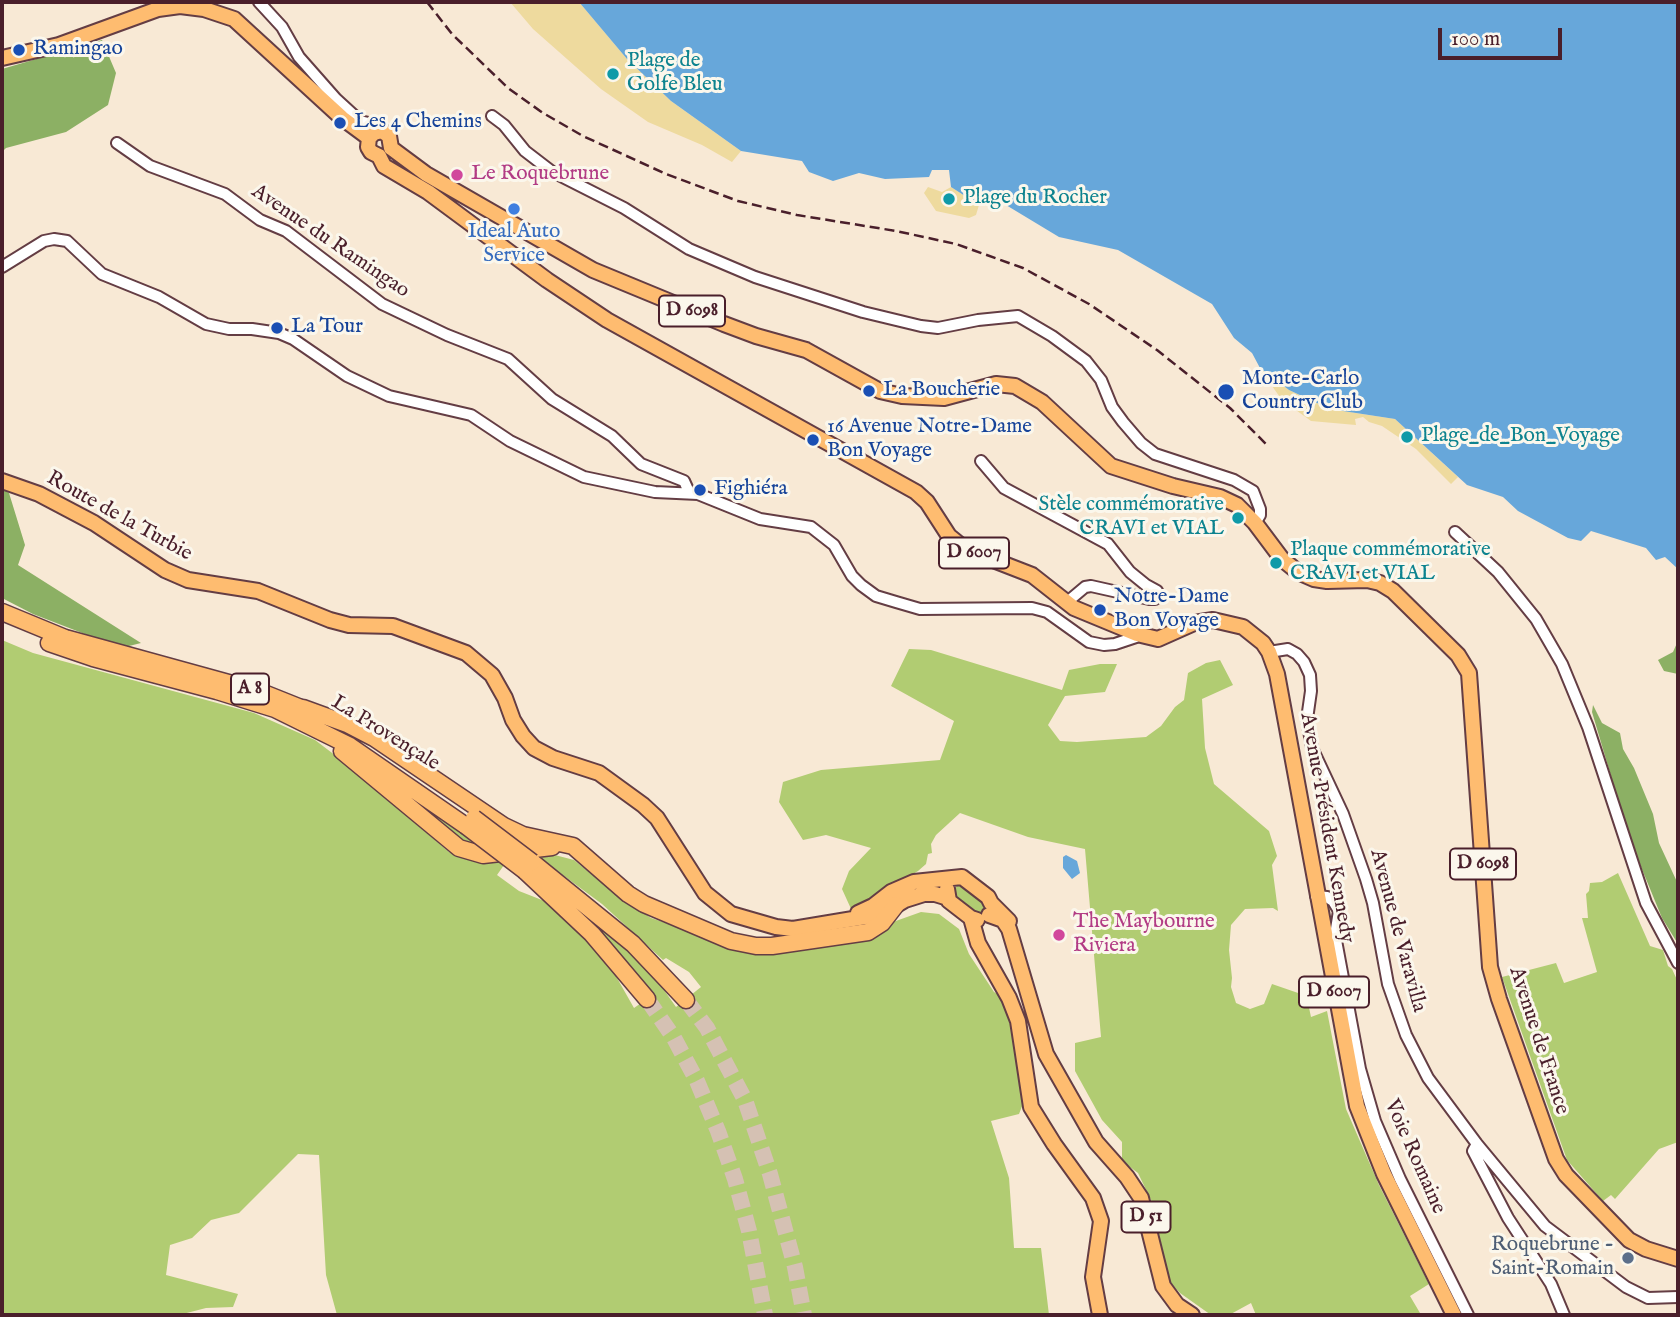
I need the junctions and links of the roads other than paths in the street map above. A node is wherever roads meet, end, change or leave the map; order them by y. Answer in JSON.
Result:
{"nodes":[{"id":1,"x":259,"y":2,"type":"edge"},
{"id":2,"x":2,"y":58,"type":"edge"},
{"id":3,"x":492,"y":116,"type":"dead end"},
{"id":4,"x":373,"y":135,"type":"junction"},
{"id":5,"x":117,"y":143,"type":"dead end"},
{"id":6,"x":385,"y":152,"type":"junction"},
{"id":7,"x":2,"y":267,"type":"edge"},
{"id":8,"x":981,"y":461,"type":"dead end"},
{"id":9,"x":2,"y":481,"type":"edge"},
{"id":10,"x":689,"y":492,"type":"junction"},
{"id":11,"x":1255,"y":523,"type":"junction"},
{"id":12,"x":1455,"y":532,"type":"dead end"},
{"id":13,"x":1066,"y":603,"type":"junction"},
{"id":14,"x":2,"y":612,"type":"edge"},
{"id":15,"x":2,"y":624,"type":"edge"},
{"id":16,"x":1133,"y":630,"type":"junction"},
{"id":17,"x":1269,"y":652,"type":"junction"},
{"id":18,"x":303,"y":708,"type":"junction"},
{"id":19,"x":275,"y":709,"type":"junction"},
{"id":20,"x":470,"y":822,"type":"junction"},
{"id":21,"x":593,"y":864,"type":"junction"},
{"id":22,"x":529,"y":866,"type":"junction"},
{"id":23,"x":952,"y":879,"type":"junction"},
{"id":24,"x":904,"y":887,"type":"junction"},
{"id":25,"x":1317,"y":896,"type":"junction"},
{"id":26,"x":948,"y":898,"type":"junction"},
{"id":27,"x":890,"y":909,"type":"junction"},
{"id":28,"x":984,"y":914,"type":"junction"},
{"id":29,"x":838,"y":922,"type":"junction"},
{"id":30,"x":1678,"y":963,"type":"edge"},
{"id":31,"x":648,"y":999,"type":"tunnel mouth"},
{"id":32,"x":685,"y":1000,"type":"tunnel mouth"},
{"id":33,"x":1477,"y":1144,"type":"junction"},
{"id":34,"x":1678,"y":1259,"type":"edge"},
{"id":35,"x":1678,"y":1297,"type":"edge"},
{"id":36,"x":1100,"y":1315,"type":"edge"},
{"id":37,"x":1192,"y":1315,"type":"edge"},
{"id":38,"x":1454,"y":1315,"type":"edge"},
{"id":39,"x":1468,"y":1315,"type":"edge"},
{"id":40,"x":1564,"y":1315,"type":"edge"}],
"edges":[{"from":1,"to":4,"type":"street"},
{"from":2,"to":4,"type":"main road"},
{"from":3,"to":11,"type":"street"},
{"from":4,"to":6,"type":"main road"},
{"from":4,"to":6,"type":"main road"},
{"from":5,"to":10,"type":"street","name":"Avenue du Ramingao"},
{"from":6,"to":11,"type":"main road","number":"D 6098"},
{"from":6,"to":13,"type":"main road","number":"D 6007"},
{"from":7,"to":10,"type":"street"},
{"from":8,"to":13,"type":"street"},
{"from":9,"to":29,"type":"main road","name":"Route de la Turbie"},
{"from":10,"to":16,"type":"street"},
{"from":11,"to":34,"type":"main road","name":"Avenue de France","number":"D 6098"},
{"from":12,"to":30,"type":"street"},
{"from":13,"to":16,"type":"main road","number":"D 6007"},
{"from":14,"to":18,"type":"highway","name":"La Provençale","number":"A 8"},
{"from":15,"to":19,"type":"highway","name":"La Provençale","number":"A 8"},
{"from":16,"to":17,"type":"main road","name":"Avenue Président Kennedy","number":"D 6007"},
{"from":17,"to":25,"type":"main road","name":"Avenue Président Kennedy","number":"D 6007"},
{"from":17,"to":33,"type":"street","name":"Avenue de Varavilla"},
{"from":18,"to":20,"type":"highway","name":"La Provençale","number":"A 8"},
{"from":18,"to":21,"type":"highway"},
{"from":19,"to":20,"type":"highway","name":"La Provençale","number":"A 8"},
{"from":19,"to":21,"type":"highway"},
{"from":20,"to":22,"type":"highway","name":"La Provençale","number":"A 8","bridge":true},
{"from":21,"to":27,"type":"highway"},
{"from":22,"to":31,"type":"highway","name":"La Provençale","number":"A 8"},
{"from":22,"to":32,"type":"highway","name":"La Provençale","number":"A 8"},
{"from":23,"to":24,"type":"main road","name":"Route de la Turbie"},
{"from":23,"to":26,"type":"main road"},
{"from":23,"to":28,"type":"main road"},
{"from":24,"to":27,"type":"main road"},
{"from":24,"to":29,"type":"main road","name":"Route de la Turbie"},
{"from":25,"to":38,"type":"main road","name":"Avenue Président Kennedy","number":"D 6007"},
{"from":25,"to":39,"type":"street","name":"Voie Romaine"},
{"from":26,"to":27,"type":"main road","name":"Route de la Turbie"},
{"from":26,"to":28,"type":"main road"},
{"from":27,"to":29,"type":"main road","name":"Route de la Turbie"},
{"from":28,"to":36,"type":"main road"},
{"from":28,"to":37,"type":"main road","number":"D 51"},
{"from":33,"to":35,"type":"street","name":"Avenue de Varavilla"},
{"from":33,"to":40,"type":"street"}]}
